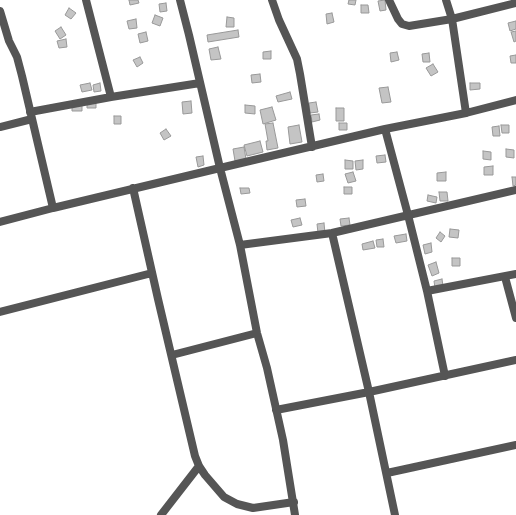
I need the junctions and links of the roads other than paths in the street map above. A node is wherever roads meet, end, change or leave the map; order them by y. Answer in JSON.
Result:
{"nodes":[{"id":1,"x":86,"y":0,"type":"edge"},
{"id":2,"x":182,"y":0,"type":"edge"},
{"id":3,"x":272,"y":0,"type":"edge"},
{"id":4,"x":389,"y":0,"type":"edge"},
{"id":5,"x":446,"y":0,"type":"edge"},
{"id":6,"x":516,"y":3,"type":"edge"},
{"id":7,"x":0,"y":11,"type":"edge"},
{"id":8,"x":452,"y":19,"type":"junction"},
{"id":9,"x":2,"y":20,"type":"edge"},
{"id":10,"x":9,"y":41,"type":"junction"},
{"id":11,"x":0,"y":43,"type":"edge"},
{"id":12,"x":200,"y":83,"type":"junction"},
{"id":13,"x":111,"y":97,"type":"junction"},
{"id":14,"x":516,"y":100,"type":"edge"},
{"id":15,"x":466,"y":113,"type":"junction"},
{"id":16,"x":31,"y":116,"type":"junction"},
{"id":17,"x":0,"y":127,"type":"edge"},
{"id":18,"x":385,"y":129,"type":"junction"},
{"id":19,"x":312,"y":147,"type":"junction"},
{"id":20,"x":220,"y":168,"type":"junction"},
{"id":21,"x":133,"y":188,"type":"junction"},
{"id":22,"x":516,"y":190,"type":"edge"},
{"id":23,"x":53,"y":208,"type":"junction"},
{"id":24,"x":408,"y":215,"type":"junction"},
{"id":25,"x":0,"y":222,"type":"edge"},
{"id":26,"x":332,"y":234,"type":"junction"},
{"id":27,"x":240,"y":245,"type":"junction"},
{"id":28,"x":152,"y":273,"type":"junction"},
{"id":29,"x":516,"y":274,"type":"edge"},
{"id":30,"x":505,"y":277,"type":"junction"},
{"id":31,"x":427,"y":291,"type":"junction"},
{"id":32,"x":0,"y":312,"type":"edge"},
{"id":33,"x":516,"y":318,"type":"edge"},
{"id":34,"x":257,"y":333,"type":"junction"},
{"id":35,"x":172,"y":355,"type":"junction"},
{"id":36,"x":516,"y":360,"type":"edge"},
{"id":37,"x":445,"y":376,"type":"junction"},
{"id":38,"x":369,"y":392,"type":"junction"},
{"id":39,"x":276,"y":410,"type":"junction"},
{"id":40,"x":516,"y":445,"type":"edge"},
{"id":41,"x":199,"y":466,"type":"junction"},
{"id":42,"x":387,"y":473,"type":"junction"},
{"id":43,"x":294,"y":502,"type":"junction"},
{"id":44,"x":161,"y":515,"type":"edge"},
{"id":45,"x":296,"y":515,"type":"edge"},
{"id":46,"x":395,"y":515,"type":"edge"}],
"edges":[{"from":1,"to":13,"type":"street"},
{"from":2,"to":12,"type":"street"},
{"from":3,"to":19,"type":"street"},
{"from":4,"to":8,"type":"street"},
{"from":5,"to":8,"type":"street"},
{"from":6,"to":8,"type":"street"},
{"from":7,"to":9,"type":"street"},
{"from":8,"to":15,"type":"street"},
{"from":9,"to":10,"type":"street"},
{"from":10,"to":11,"type":"street"},
{"from":10,"to":16,"type":"street"},
{"from":12,"to":13,"type":"street"},
{"from":12,"to":20,"type":"street"},
{"from":13,"to":16,"type":"street"},
{"from":14,"to":15,"type":"street"},
{"from":15,"to":18,"type":"street"},
{"from":16,"to":17,"type":"street"},
{"from":16,"to":23,"type":"street"},
{"from":18,"to":19,"type":"street"},
{"from":18,"to":24,"type":"street"},
{"from":19,"to":20,"type":"street"},
{"from":20,"to":21,"type":"street"},
{"from":20,"to":27,"type":"street"},
{"from":21,"to":23,"type":"street"},
{"from":21,"to":28,"type":"street"},
{"from":22,"to":24,"type":"street"},
{"from":23,"to":25,"type":"street"},
{"from":24,"to":26,"type":"street"},
{"from":24,"to":31,"type":"street"},
{"from":26,"to":27,"type":"street"},
{"from":26,"to":38,"type":"street"},
{"from":27,"to":34,"type":"street"},
{"from":28,"to":32,"type":"street"},
{"from":28,"to":35,"type":"street"},
{"from":29,"to":30,"type":"street"},
{"from":30,"to":31,"type":"street"},
{"from":30,"to":33,"type":"street"},
{"from":31,"to":37,"type":"street"},
{"from":34,"to":35,"type":"street"},
{"from":34,"to":39,"type":"street"},
{"from":35,"to":41,"type":"street"},
{"from":36,"to":37,"type":"street"},
{"from":37,"to":38,"type":"street"},
{"from":38,"to":39,"type":"street"},
{"from":38,"to":42,"type":"street"},
{"from":39,"to":43,"type":"street"},
{"from":40,"to":42,"type":"street"},
{"from":41,"to":43,"type":"street"},
{"from":41,"to":44,"type":"street"},
{"from":42,"to":46,"type":"street"},
{"from":43,"to":45,"type":"street"}]}
